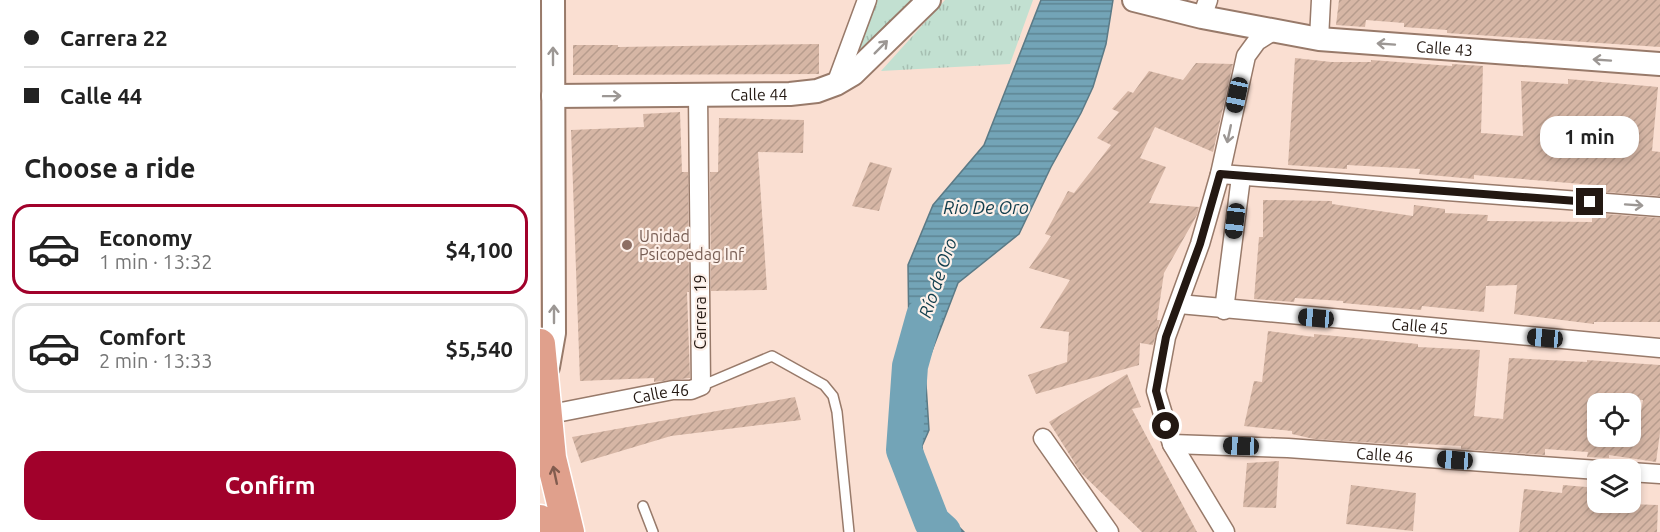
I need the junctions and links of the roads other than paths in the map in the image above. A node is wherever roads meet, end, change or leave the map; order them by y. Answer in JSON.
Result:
{"nodes":[{"id":1,"x":554,"y":0,"type":"edge"},
{"id":2,"x":867,"y":0,"type":"edge"},
{"id":3,"x":928,"y":0,"type":"edge"},
{"id":4,"x":1134,"y":0,"type":"edge"},
{"id":5,"x":1321,"y":0,"type":"edge"},
{"id":6,"x":1205,"y":8,"type":"edge"},
{"id":7,"x":1230,"y":23,"type":"junction"},
{"id":8,"x":1273,"y":31,"type":"junction"},
{"id":9,"x":1319,"y":39,"type":"junction"},
{"id":10,"x":1246,"y":56,"type":"junction"},
{"id":11,"x":1660,"y":64,"type":"edge"},
{"id":12,"x":837,"y":84,"type":"junction"},
{"id":13,"x":698,"y":95,"type":"junction"},
{"id":14,"x":553,"y":96,"type":"junction"},
{"id":15,"x":1220,"y":174,"type":"junction"},
{"id":16,"x":1241,"y":177,"type":"junction"},
{"id":17,"x":1660,"y":207,"type":"edge"},
{"id":18,"x":1179,"y":304,"type":"junction"},
{"id":19,"x":1224,"y":310,"type":"junction"},
{"id":20,"x":540,"y":344,"type":"edge"},
{"id":21,"x":1660,"y":348,"type":"edge"},
{"id":22,"x":700,"y":386,"type":"junction"},
{"id":23,"x":545,"y":404,"type":"junction"},
{"id":24,"x":1043,"y":438,"type":"dead end"},
{"id":25,"x":1172,"y":444,"type":"junction"},
{"id":26,"x":1587,"y":469,"type":"edge"},
{"id":27,"x":1641,"y":473,"type":"edge"},
{"id":28,"x":1660,"y":474,"type":"edge"},
{"id":29,"x":643,"y":506,"type":"dead end"},
{"id":30,"x":540,"y":520,"type":"edge"},
{"id":31,"x":543,"y":532,"type":"edge"},
{"id":32,"x":569,"y":532,"type":"edge"},
{"id":33,"x":653,"y":532,"type":"edge"},
{"id":34,"x":849,"y":532,"type":"edge"},
{"id":35,"x":1109,"y":532,"type":"edge"},
{"id":36,"x":1223,"y":532,"type":"edge"}],
"edges":[{"from":14,"to":1,"type":"street","one_way":true},
{"from":2,"to":12,"type":"street"},
{"from":12,"to":3,"type":"street","name":"Calle 44","one_way":true},
{"from":4,"to":6,"type":"street","name":"Calle 43"},
{"from":5,"to":9,"type":"street"},
{"from":6,"to":7,"type":"street","name":"Calle 43"},
{"from":7,"to":8,"type":"street","name":"Calle 43"},
{"from":7,"to":10,"type":"street"},
{"from":8,"to":9,"type":"street","name":"Calle 43"},
{"from":8,"to":10,"type":"street"},
{"from":11,"to":9,"type":"street","name":"Calle 43","one_way":true},
{"from":10,"to":15,"type":"street","one_way":true},
{"from":12,"to":13,"type":"street","name":"Calle 44"},
{"from":14,"to":13,"type":"street","name":"Calle 44","one_way":true},
{"from":13,"to":22,"type":"street","name":"Carrera 19"},
{"from":23,"to":14,"type":"street","one_way":true},
{"from":15,"to":16,"type":"street"},
{"from":15,"to":18,"type":"street"},
{"from":16,"to":17,"type":"street","one_way":true},
{"from":16,"to":19,"type":"street"},
{"from":18,"to":19,"type":"street","name":"Calle 45"},
{"from":18,"to":25,"type":"street"},
{"from":19,"to":21,"type":"street","name":"Calle 45"},
{"from":20,"to":23,"type":"highway"},
{"from":22,"to":23,"type":"street","name":"Calle 46"},
{"from":22,"to":34,"type":"lane","name":"Calle 46"},
{"from":32,"to":23,"type":"highway","one_way":true},
{"from":24,"to":35,"type":"street"},
{"from":25,"to":26,"type":"street","name":"Calle 46"},
{"from":25,"to":36,"type":"street"},
{"from":27,"to":28,"type":"street"},
{"from":29,"to":33,"type":"lane"},
{"from":30,"to":31,"type":"highway"}]}
